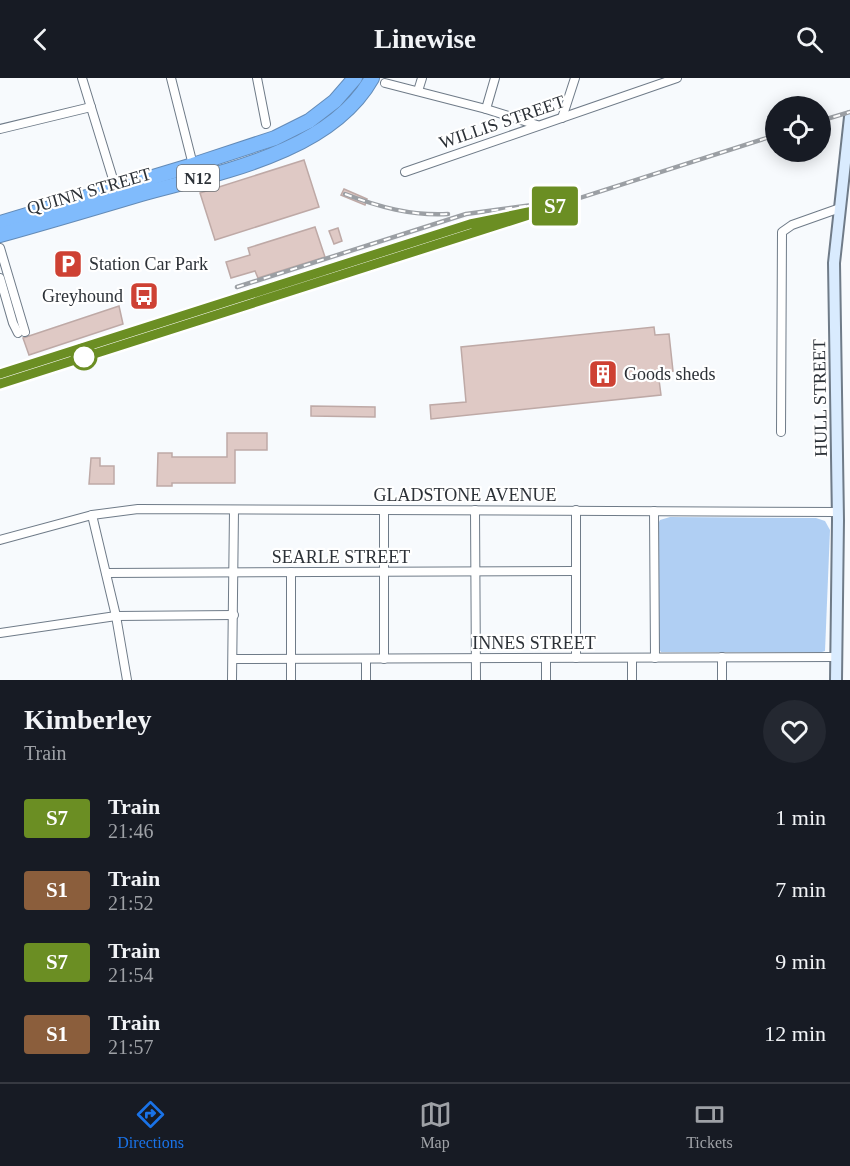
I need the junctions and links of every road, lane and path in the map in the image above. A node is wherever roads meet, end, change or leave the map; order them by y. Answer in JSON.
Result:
{"nodes":[{"id":1,"x":82,"y":78,"type":"edge"},
{"id":2,"x":171,"y":78,"type":"edge"},
{"id":3,"x":257,"y":78,"type":"edge"},
{"id":4,"x":355,"y":78,"type":"edge"},
{"id":5,"x":372,"y":78,"type":"edge"},
{"id":6,"x":422,"y":78,"type":"edge"},
{"id":7,"x":495,"y":78,"type":"edge"},
{"id":8,"x":575,"y":78,"type":"edge"},
{"id":9,"x":677,"y":78,"type":"edge"},
{"id":10,"x":385,"y":83,"type":"dead end"},
{"id":11,"x":418,"y":91,"type":"junction"},
{"id":12,"x":91,"y":107,"type":"junction"},
{"id":13,"x":486,"y":109,"type":"junction"},
{"id":14,"x":850,"y":117,"type":"edge"},
{"id":15,"x":562,"y":118,"type":"junction"},
{"id":16,"x":266,"y":124,"type":"dead end"},
{"id":17,"x":537,"y":125,"type":"junction"},
{"id":18,"x":0,"y":129,"type":"edge"},
{"id":19,"x":193,"y":165,"type":"junction"},
{"id":20,"x":405,"y":172,"type":"dead end"},
{"id":21,"x":114,"y":192,"type":"junction"},
{"id":22,"x":840,"y":208,"type":"junction"},
{"id":23,"x":0,"y":223,"type":"edge"},
{"id":24,"x":0,"y":235,"type":"edge"},
{"id":25,"x":0,"y":248,"type":"edge"},
{"id":26,"x":0,"y":278,"type":"edge"},
{"id":27,"x":781,"y":432,"type":"dead end"},
{"id":28,"x":234,"y":510,"type":"junction"},
{"id":29,"x":384,"y":510,"type":"junction"},
{"id":30,"x":475,"y":510,"type":"junction"},
{"id":31,"x":576,"y":510,"type":"junction"},
{"id":32,"x":654,"y":511,"type":"junction"},
{"id":33,"x":838,"y":512,"type":"junction"},
{"id":34,"x":92,"y":515,"type":"junction"},
{"id":35,"x":0,"y":540,"type":"edge"},
{"id":36,"x":576,"y":571,"type":"junction"},
{"id":37,"x":234,"y":572,"type":"junction"},
{"id":38,"x":291,"y":572,"type":"junction"},
{"id":39,"x":384,"y":572,"type":"junction"},
{"id":40,"x":476,"y":572,"type":"junction"},
{"id":41,"x":106,"y":573,"type":"junction"},
{"id":42,"x":234,"y":615,"type":"junction"},
{"id":43,"x":117,"y":616,"type":"junction"},
{"id":44,"x":0,"y":633,"type":"edge"},
{"id":45,"x":722,"y":657,"type":"junction"},
{"id":46,"x":836,"y":657,"type":"junction"},
{"id":47,"x":384,"y":658,"type":"junction"},
{"id":48,"x":476,"y":658,"type":"junction"},
{"id":49,"x":546,"y":658,"type":"junction"},
{"id":50,"x":576,"y":658,"type":"junction"},
{"id":51,"x":632,"y":658,"type":"junction"},
{"id":52,"x":655,"y":658,"type":"junction"},
{"id":53,"x":233,"y":659,"type":"junction"},
{"id":54,"x":290,"y":659,"type":"junction"},
{"id":55,"x":366,"y":659,"type":"junction"},
{"id":56,"x":127,"y":680,"type":"edge"},
{"id":57,"x":232,"y":680,"type":"edge"},
{"id":58,"x":291,"y":680,"type":"edge"},
{"id":59,"x":366,"y":680,"type":"edge"},
{"id":60,"x":476,"y":680,"type":"edge"},
{"id":61,"x":546,"y":680,"type":"edge"},
{"id":62,"x":632,"y":680,"type":"edge"},
{"id":63,"x":722,"y":680,"type":"edge"},
{"id":64,"x":836,"y":680,"type":"edge"}],
"edges":[{"from":1,"to":12,"type":"street"},
{"from":2,"to":19,"type":"street"},
{"from":3,"to":16,"type":"street"},
{"from":4,"to":19,"type":"highway","name":"QUINN STREET","number":"N12"},
{"from":5,"to":21,"type":"highway","name":"QUINN STREET","number":"N12"},
{"from":6,"to":11,"type":"street"},
{"from":7,"to":13,"type":"street"},
{"from":8,"to":15,"type":"street"},
{"from":9,"to":15,"type":"street","name":"WILLIS STREET"},
{"from":10,"to":11,"type":"street"},
{"from":11,"to":13,"type":"street"},
{"from":12,"to":18,"type":"street"},
{"from":12,"to":21,"type":"street"},
{"from":13,"to":17,"type":"street"},
{"from":14,"to":22,"type":"street","name":"HULL STREET"},
{"from":15,"to":17,"type":"street","name":"WILLIS STREET"},
{"from":17,"to":20,"type":"street","name":"WILLIS STREET"},
{"from":19,"to":21,"type":"highway","name":"QUINN STREET","number":"N12"},
{"from":21,"to":23,"type":"highway","name":"QUINN STREET","number":"N12"},
{"from":21,"to":24,"type":"highway","name":"QUINN STREET","number":"N12"},
{"from":22,"to":27,"type":"street"},
{"from":22,"to":33,"type":"street","name":"HULL STREET"},
{"from":25,"to":26,"type":"street"},
{"from":28,"to":29,"type":"street","name":"GLADSTONE AVENUE"},
{"from":28,"to":34,"type":"street","name":"GLADSTONE AVENUE"},
{"from":28,"to":37,"type":"street"},
{"from":29,"to":30,"type":"street","name":"GLADSTONE AVENUE"},
{"from":29,"to":39,"type":"street"},
{"from":30,"to":31,"type":"street","name":"GLADSTONE AVENUE"},
{"from":30,"to":40,"type":"street"},
{"from":31,"to":32,"type":"street","name":"GLADSTONE AVENUE"},
{"from":31,"to":36,"type":"street"},
{"from":32,"to":33,"type":"street","name":"GLADSTONE AVENUE"},
{"from":32,"to":52,"type":"street"},
{"from":33,"to":46,"type":"street","name":"HULL STREET"},
{"from":34,"to":35,"type":"street","name":"GLADSTONE AVENUE"},
{"from":34,"to":41,"type":"street"},
{"from":36,"to":40,"type":"street","name":"SEARLE STREET"},
{"from":36,"to":50,"type":"street"},
{"from":37,"to":38,"type":"street","name":"SEARLE STREET"},
{"from":37,"to":41,"type":"street","name":"SEARLE STREET"},
{"from":37,"to":42,"type":"street"},
{"from":38,"to":39,"type":"street","name":"SEARLE STREET"},
{"from":38,"to":54,"type":"street"},
{"from":39,"to":40,"type":"street","name":"SEARLE STREET"},
{"from":39,"to":47,"type":"street"},
{"from":40,"to":48,"type":"street"},
{"from":41,"to":43,"type":"street"},
{"from":42,"to":43,"type":"street"},
{"from":42,"to":53,"type":"street"},
{"from":43,"to":44,"type":"street"},
{"from":43,"to":56,"type":"street"},
{"from":45,"to":46,"type":"street","name":"INNES STREET"},
{"from":45,"to":52,"type":"street","name":"INNES STREET"},
{"from":45,"to":63,"type":"street"},
{"from":46,"to":64,"type":"street","name":"HULL STREET"},
{"from":47,"to":48,"type":"street","name":"INNES STREET"},
{"from":47,"to":55,"type":"street","name":"INNES STREET"},
{"from":48,"to":49,"type":"street","name":"INNES STREET"},
{"from":48,"to":60,"type":"street"},
{"from":49,"to":50,"type":"street","name":"INNES STREET"},
{"from":49,"to":61,"type":"street"},
{"from":50,"to":51,"type":"street","name":"INNES STREET"},
{"from":51,"to":52,"type":"street","name":"INNES STREET"},
{"from":51,"to":62,"type":"street"},
{"from":53,"to":54,"type":"street","name":"INNES STREET"},
{"from":53,"to":57,"type":"street"},
{"from":54,"to":55,"type":"street","name":"INNES STREET"},
{"from":54,"to":58,"type":"street"},
{"from":55,"to":59,"type":"street"}]}
